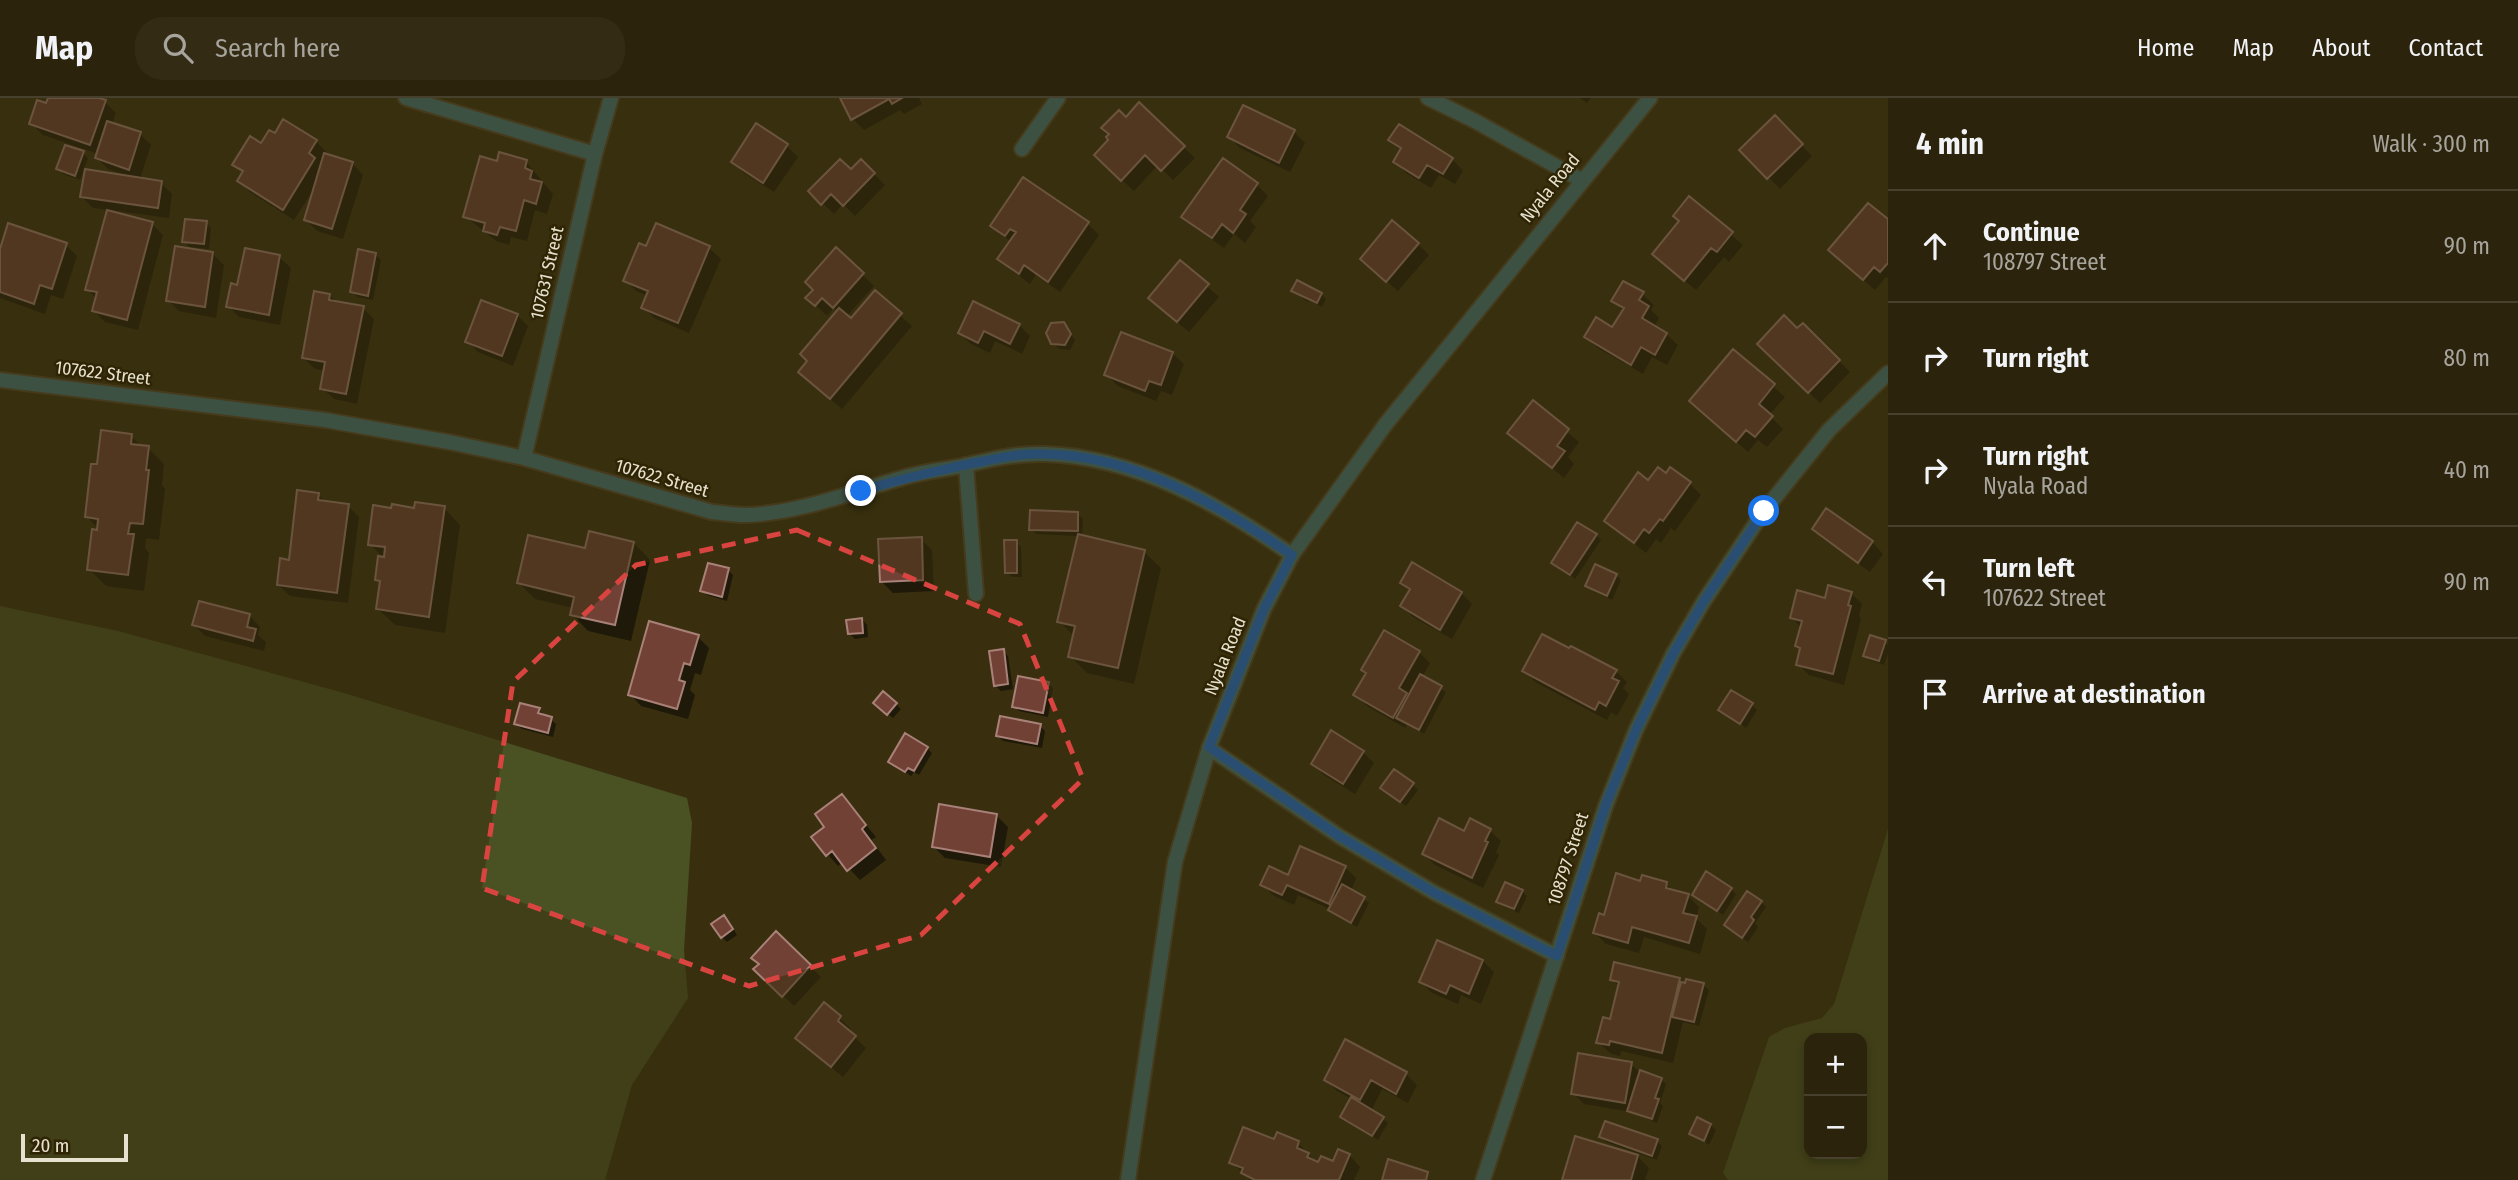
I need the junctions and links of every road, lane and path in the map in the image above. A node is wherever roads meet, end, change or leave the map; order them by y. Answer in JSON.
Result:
{"nodes":[{"id":1,"x":406,"y":98,"type":"edge"},
{"id":2,"x":611,"y":98,"type":"edge"},
{"id":3,"x":1058,"y":98,"type":"edge"},
{"id":4,"x":1428,"y":98,"type":"edge"},
{"id":5,"x":1650,"y":98,"type":"edge"},
{"id":6,"x":1022,"y":149,"type":"dead end"},
{"id":7,"x":595,"y":154,"type":"junction"},
{"id":8,"x":1581,"y":180,"type":"junction"},
{"id":9,"x":1888,"y":373,"type":"edge"},
{"id":10,"x":0,"y":380,"type":"edge"},
{"id":11,"x":524,"y":458,"type":"junction"},
{"id":12,"x":966,"y":465,"type":"junction"},
{"id":13,"x":1292,"y":555,"type":"junction"},
{"id":14,"x":976,"y":594,"type":"dead end"},
{"id":15,"x":1209,"y":747,"type":"junction"},
{"id":16,"x":1557,"y":956,"type":"junction"},
{"id":17,"x":1128,"y":1180,"type":"edge"},
{"id":18,"x":1483,"y":1180,"type":"edge"}],
"edges":[{"from":1,"to":7,"type":"street"},
{"from":2,"to":7,"type":"street","name":"107631 Street"},
{"from":3,"to":6,"type":"street"},
{"from":4,"to":8,"type":"street"},
{"from":5,"to":8,"type":"street","name":"Nyala Road"},
{"from":7,"to":11,"type":"street","name":"107631 Street"},
{"from":8,"to":13,"type":"street","name":"Nyala Road"},
{"from":9,"to":16,"type":"street","name":"108797 Street"},
{"from":10,"to":11,"type":"street","name":"107622 Street"},
{"from":11,"to":12,"type":"street","name":"107622 Street"},
{"from":12,"to":13,"type":"street","name":"107622 Street"},
{"from":12,"to":14,"type":"street"},
{"from":13,"to":15,"type":"street","name":"Nyala Road"},
{"from":15,"to":16,"type":"street"},
{"from":15,"to":17,"type":"street","name":"Nyala Road"},
{"from":16,"to":18,"type":"street","name":"108797 Street"}]}
